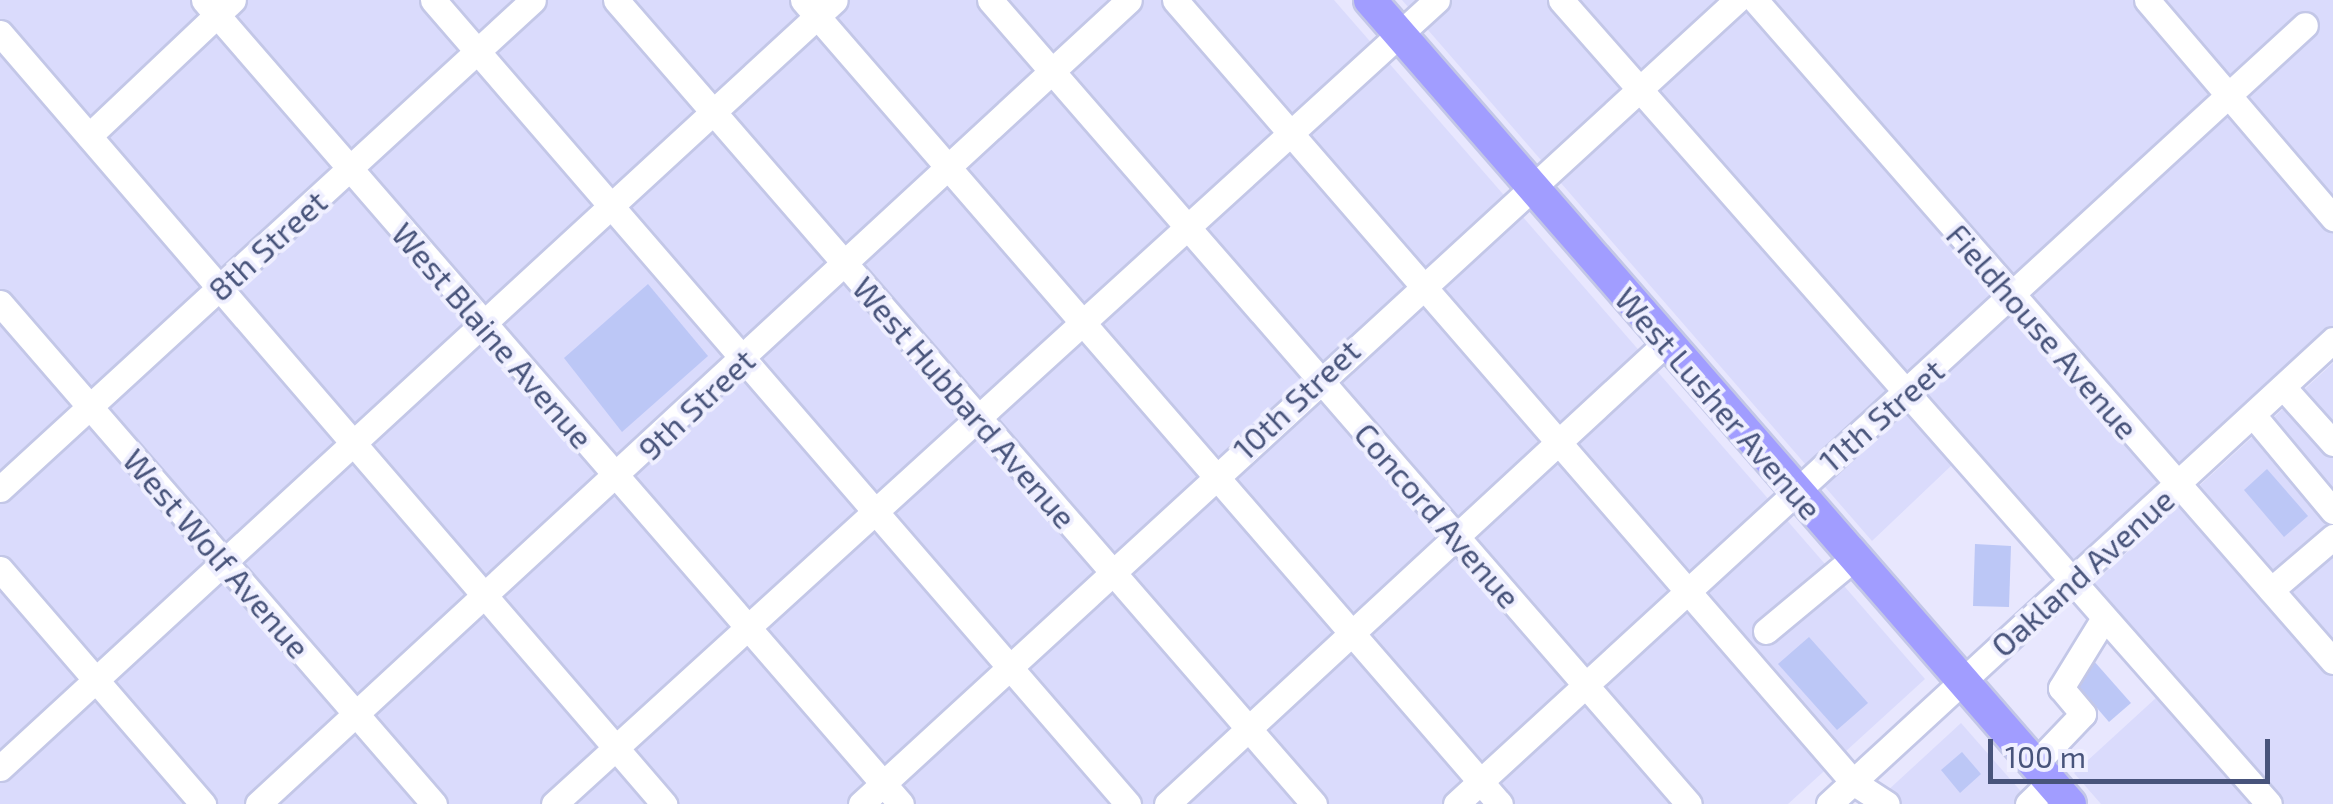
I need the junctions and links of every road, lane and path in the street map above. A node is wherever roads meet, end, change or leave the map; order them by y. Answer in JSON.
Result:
{"nodes":[{"id":1,"x":433,"y":0,"type":"edge"},
{"id":2,"x":533,"y":0,"type":"edge"},
{"id":3,"x":616,"y":0,"type":"edge"},
{"id":4,"x":990,"y":0,"type":"edge"},
{"id":5,"x":1129,"y":0,"type":"edge"},
{"id":6,"x":1175,"y":0,"type":"edge"},
{"id":7,"x":1370,"y":0,"type":"edge"},
{"id":8,"x":1437,"y":0,"type":"edge"},
{"id":9,"x":1561,"y":0,"type":"edge"},
{"id":10,"x":1737,"y":0,"type":"edge"},
{"id":11,"x":1755,"y":0,"type":"edge"},
{"id":12,"x":2147,"y":0,"type":"edge"},
{"id":13,"x":218,"y":5,"type":"edge"},
{"id":14,"x":819,"y":5,"type":"edge"},
{"id":15,"x":2304,"y":25,"type":"dead end"},
{"id":16,"x":0,"y":33,"type":"edge"},
{"id":17,"x":1399,"y":34,"type":"junction"},
{"id":18,"x":477,"y":52,"type":"junction"},
{"id":19,"x":1052,"y":71,"type":"junction"},
{"id":20,"x":1638,"y":90,"type":"junction"},
{"id":21,"x":2228,"y":95,"type":"junction"},
{"id":22,"x":715,"y":114,"type":"junction"},
{"id":23,"x":1289,"y":132,"type":"junction"},
{"id":24,"x":89,"y":136,"type":"junction"},
{"id":25,"x":350,"y":169,"type":"junction"},
{"id":26,"x":948,"y":169,"type":"junction"},
{"id":27,"x":1531,"y":186,"type":"junction"},
{"id":28,"x":612,"y":210,"type":"junction"},
{"id":29,"x":2333,"y":218,"type":"edge"},
{"id":30,"x":1186,"y":226,"type":"junction"},
{"id":31,"x":846,"y":266,"type":"junction"},
{"id":32,"x":220,"y":287,"type":"junction"},
{"id":33,"x":1419,"y":287,"type":"junction"},
{"id":34,"x":2016,"y":299,"type":"junction"},
{"id":35,"x":0,"y":303,"type":"edge"},
{"id":36,"x":1081,"y":322,"type":"junction"},
{"id":37,"x":484,"y":326,"type":"junction"},
{"id":38,"x":2333,"y":340,"type":"edge"},
{"id":39,"x":1667,"y":342,"type":"junction"},
{"id":40,"x":742,"y":362,"type":"junction"},
{"id":41,"x":1318,"y":378,"type":"junction"},
{"id":42,"x":2283,"y":387,"type":"junction"},
{"id":43,"x":1903,"y":396,"type":"junction"},
{"id":44,"x":91,"y":408,"type":"junction"},
{"id":45,"x":2253,"y":415,"type":"junction"},
{"id":46,"x":978,"y":416,"type":"junction"},
{"id":47,"x":2333,"y":443,"type":"edge"},
{"id":48,"x":351,"y":444,"type":"junction"},
{"id":49,"x":1556,"y":444,"type":"junction"},
{"id":50,"x":1213,"y":476,"type":"junction"},
{"id":51,"x":616,"y":478,"type":"junction"},
{"id":52,"x":2177,"y":486,"type":"junction"},
{"id":53,"x":0,"y":488,"type":"edge"},
{"id":54,"x":1795,"y":490,"type":"junction"},
{"id":55,"x":875,"y":511,"type":"junction"},
{"id":56,"x":2333,"y":511,"type":"edge"},
{"id":57,"x":1454,"y":534,"type":"junction"},
{"id":58,"x":2333,"y":537,"type":"edge"},
{"id":59,"x":1854,"y":558,"type":"junction"},
{"id":60,"x":225,"y":562,"type":"junction"},
{"id":61,"x":0,"y":570,"type":"edge"},
{"id":62,"x":1112,"y":571,"type":"junction"},
{"id":63,"x":2068,"y":585,"type":"junction"},
{"id":64,"x":2271,"y":590,"type":"junction"},
{"id":65,"x":1686,"y":592,"type":"junction"},
{"id":66,"x":483,"y":598,"type":"junction"},
{"id":67,"x":2101,"y":623,"type":"junction"},
{"id":68,"x":747,"y":628,"type":"junction"},
{"id":69,"x":1350,"y":630,"type":"junction"},
{"id":70,"x":1766,"y":631,"type":"dead end"},
{"id":71,"x":2333,"y":661,"type":"edge"},
{"id":72,"x":1009,"y":667,"type":"junction"},
{"id":73,"x":96,"y":680,"type":"junction"},
{"id":74,"x":1962,"y":682,"type":"junction"},
{"id":75,"x":1586,"y":686,"type":"junction"},
{"id":76,"x":358,"y":715,"type":"junction"},
{"id":77,"x":1248,"y":728,"type":"junction"},
{"id":78,"x":615,"y":748,"type":"junction"},
{"id":79,"x":0,"y":768,"type":"edge"},
{"id":80,"x":1481,"y":781,"type":"junction"},
{"id":81,"x":1853,"y":782,"type":"junction"},
{"id":82,"x":2046,"y":789,"type":"edge"},
{"id":83,"x":892,"y":794,"type":"edge"},
{"id":84,"x":203,"y":804,"type":"edge"},
{"id":85,"x":258,"y":804,"type":"edge"},
{"id":86,"x":434,"y":804,"type":"edge"},
{"id":87,"x":554,"y":804,"type":"edge"},
{"id":88,"x":664,"y":804,"type":"edge"},
{"id":89,"x":861,"y":804,"type":"edge"},
{"id":90,"x":1128,"y":804,"type":"edge"},
{"id":91,"x":1166,"y":804,"type":"edge"},
{"id":92,"x":1314,"y":804,"type":"edge"},
{"id":93,"x":1456,"y":804,"type":"edge"},
{"id":94,"x":1500,"y":804,"type":"edge"},
{"id":95,"x":1688,"y":804,"type":"edge"},
{"id":96,"x":1829,"y":804,"type":"edge"},
{"id":97,"x":1887,"y":804,"type":"edge"},
{"id":98,"x":2269,"y":804,"type":"edge"}],
"edges":[{"from":1,"to":18,"type":"street"},
{"from":2,"to":18,"type":"street","name":"8th Street"},
{"from":3,"to":22,"type":"street","name":"West Hubbard Avenue"},
{"from":4,"to":19,"type":"street","name":"Concord Avenue"},
{"from":5,"to":19,"type":"street","name":"9th Street"},
{"from":6,"to":23,"type":"street"},
{"from":7,"to":17,"type":"main road","name":"West Lusher Avenue"},
{"from":8,"to":17,"type":"street"},
{"from":9,"to":20,"type":"street"},
{"from":10,"to":20,"type":"street","name":"10th Street"},
{"from":11,"to":34,"type":"street","name":"Fieldhouse Avenue"},
{"from":12,"to":21,"type":"street"},
{"from":13,"to":24,"type":"street"},
{"from":13,"to":25,"type":"street","name":"West Blaine Avenue"},
{"from":14,"to":22,"type":"street"},
{"from":14,"to":26,"type":"street"},
{"from":15,"to":21,"type":"street","name":"11th Street"},
{"from":16,"to":24,"type":"street"},
{"from":17,"to":23,"type":"street"},
{"from":17,"to":27,"type":"main road","name":"West Lusher Avenue"},
{"from":18,"to":25,"type":"street","name":"8th Street"},
{"from":18,"to":28,"type":"street"},
{"from":19,"to":26,"type":"street","name":"9th Street"},
{"from":19,"to":30,"type":"street","name":"Concord Avenue"},
{"from":20,"to":27,"type":"street","name":"10th Street"},
{"from":20,"to":43,"type":"street"},
{"from":21,"to":29,"type":"street"},
{"from":21,"to":34,"type":"street","name":"11th Street"},
{"from":22,"to":28,"type":"street"},
{"from":22,"to":31,"type":"street","name":"West Hubbard Avenue"},
{"from":23,"to":30,"type":"street"},
{"from":23,"to":33,"type":"street"},
{"from":24,"to":32,"type":"street"},
{"from":25,"to":32,"type":"street","name":"8th Street"},
{"from":25,"to":37,"type":"street","name":"West Blaine Avenue"},
{"from":26,"to":31,"type":"street","name":"9th Street"},
{"from":26,"to":36,"type":"street"},
{"from":27,"to":33,"type":"street","name":"10th Street"},
{"from":27,"to":39,"type":"main road","name":"West Lusher Avenue"},
{"from":28,"to":37,"type":"street"},
{"from":28,"to":40,"type":"street"},
{"from":30,"to":36,"type":"street"},
{"from":30,"to":41,"type":"street","name":"Concord Avenue"},
{"from":31,"to":40,"type":"street","name":"9th Street"},
{"from":31,"to":46,"type":"street","name":"West Hubbard Avenue"},
{"from":32,"to":44,"type":"street","name":"8th Street"},
{"from":32,"to":48,"type":"street"},
{"from":33,"to":41,"type":"street","name":"10th Street"},
{"from":33,"to":49,"type":"street"},
{"from":34,"to":43,"type":"street","name":"11th Street"},
{"from":34,"to":52,"type":"street","name":"Fieldhouse Avenue"},
{"from":35,"to":44,"type":"street","name":"West Wolf Avenue"},
{"from":36,"to":46,"type":"street"},
{"from":36,"to":50,"type":"street"},
{"from":37,"to":48,"type":"street"},
{"from":37,"to":51,"type":"street","name":"West Blaine Avenue"},
{"from":38,"to":42,"type":"street","name":"Oakland Avenue"},
{"from":39,"to":49,"type":"street"},
{"from":39,"to":54,"type":"main road","name":"West Lusher Avenue"},
{"from":40,"to":51,"type":"street","name":"9th Street"},
{"from":40,"to":55,"type":"street"},
{"from":41,"to":50,"type":"street","name":"10th Street"},
{"from":41,"to":57,"type":"street","name":"Concord Avenue"},
{"from":42,"to":45,"type":"street","name":"Oakland Avenue"},
{"from":42,"to":47,"type":"street"},
{"from":43,"to":54,"type":"street","name":"11th Street"},
{"from":43,"to":63,"type":"street"},
{"from":44,"to":53,"type":"street","name":"8th Street"},
{"from":44,"to":60,"type":"street","name":"West Wolf Avenue"},
{"from":45,"to":52,"type":"street","name":"Oakland Avenue"},
{"from":45,"to":56,"type":"street"},
{"from":46,"to":55,"type":"street"},
{"from":46,"to":62,"type":"street","name":"West Hubbard Avenue"},
{"from":48,"to":60,"type":"street"},
{"from":48,"to":66,"type":"street"},
{"from":49,"to":57,"type":"street"},
{"from":49,"to":65,"type":"street"},
{"from":50,"to":62,"type":"street","name":"10th Street"},
{"from":50,"to":69,"type":"street"},
{"from":51,"to":66,"type":"street","name":"9th Street"},
{"from":51,"to":68,"type":"street","name":"West Blaine Avenue"},
{"from":52,"to":63,"type":"street","name":"Oakland Avenue"},
{"from":52,"to":64,"type":"street","name":"Fieldhouse Avenue"},
{"from":54,"to":59,"type":"main road","name":"West Lusher Avenue"},
{"from":54,"to":65,"type":"street","name":"11th Street"},
{"from":55,"to":68,"type":"street"},
{"from":55,"to":72,"type":"street"},
{"from":57,"to":69,"type":"street"},
{"from":57,"to":75,"type":"street","name":"Concord Avenue"},
{"from":58,"to":64,"type":"street"},
{"from":59,"to":70,"type":"street"},
{"from":59,"to":74,"type":"main road","name":"West Lusher Avenue"},
{"from":60,"to":73,"type":"street"},
{"from":60,"to":76,"type":"street","name":"West Wolf Avenue"},
{"from":61,"to":73,"type":"street"},
{"from":62,"to":72,"type":"street","name":"10th Street"},
{"from":62,"to":77,"type":"street","name":"West Hubbard Avenue"},
{"from":63,"to":67,"type":"street"},
{"from":63,"to":74,"type":"street","name":"Oakland Avenue"},
{"from":64,"to":71,"type":"street","name":"Fieldhouse Avenue"},
{"from":65,"to":75,"type":"street","name":"11th Street"},
{"from":65,"to":81,"type":"street"},
{"from":66,"to":76,"type":"street","name":"9th Street"},
{"from":66,"to":78,"type":"street"},
{"from":67,"to":82,"type":"street"},
{"from":67,"to":98,"type":"street"},
{"from":68,"to":78,"type":"street"},
{"from":68,"to":83,"type":"street","name":"West Blaine Avenue"},
{"from":69,"to":77,"type":"street"},
{"from":69,"to":80,"type":"street"},
{"from":72,"to":83,"type":"street","name":"10th Street"},
{"from":72,"to":90,"type":"street"},
{"from":73,"to":79,"type":"street"},
{"from":73,"to":84,"type":"street"},
{"from":74,"to":81,"type":"street","name":"Oakland Avenue"},
{"from":74,"to":82,"type":"main road","name":"West Lusher Avenue"},
{"from":75,"to":80,"type":"street","name":"11th Street"},
{"from":75,"to":95,"type":"street","name":"Concord Avenue"},
{"from":76,"to":85,"type":"street","name":"9th Street"},
{"from":76,"to":86,"type":"street","name":"West Wolf Avenue"},
{"from":77,"to":91,"type":"street"},
{"from":77,"to":92,"type":"street","name":"West Hubbard Avenue"},
{"from":78,"to":87,"type":"street"},
{"from":78,"to":88,"type":"street"},
{"from":80,"to":93,"type":"street","name":"11th Street"},
{"from":80,"to":94,"type":"street"},
{"from":81,"to":96,"type":"street","name":"Oakland Avenue"},
{"from":81,"to":97,"type":"street"},
{"from":83,"to":89,"type":"street","name":"10th Street"}]}
